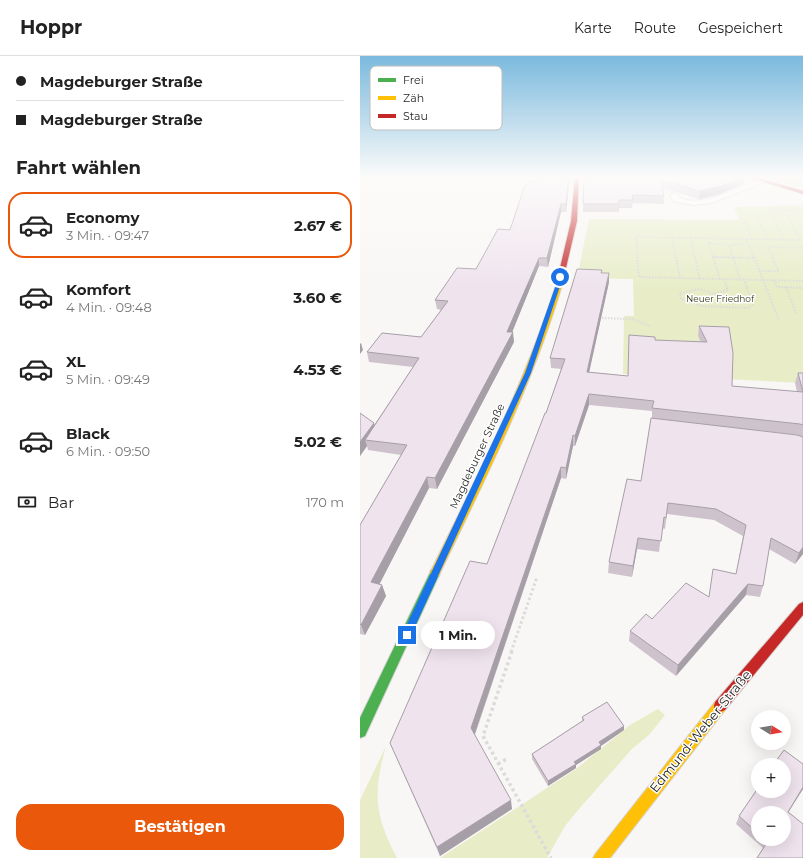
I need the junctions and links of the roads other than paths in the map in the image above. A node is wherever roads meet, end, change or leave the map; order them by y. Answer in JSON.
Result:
{"nodes":[{"id":1,"x":574,"y":213,"type":"edge"},
{"id":2,"x":803,"y":607,"type":"edge"},
{"id":3,"x":360,"y":732,"type":"edge"},
{"id":4,"x":601,"y":858,"type":"edge"}],
"edges":[{"from":1,"to":3,"type":"street","name":"Magdeburger Straße"},
{"from":2,"to":4,"type":"street","name":"Edmund-Weber-Straße"}]}
